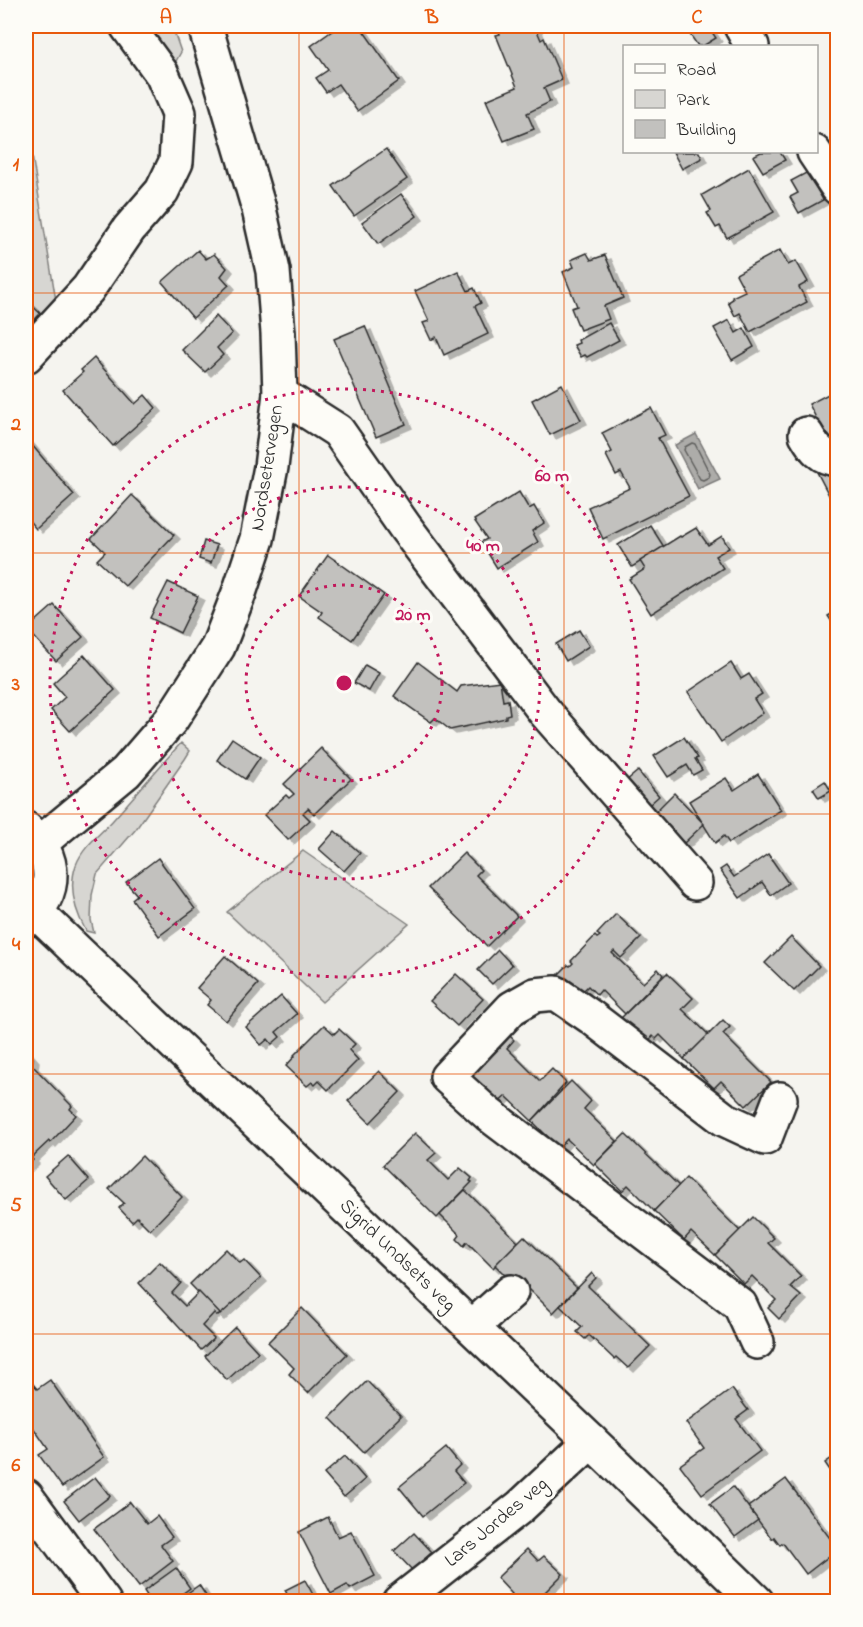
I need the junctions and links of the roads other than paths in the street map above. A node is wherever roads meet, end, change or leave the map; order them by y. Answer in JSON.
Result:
{"nodes":[{"id":1,"x":127,"y":26,"type":"edge"},
{"id":2,"x":206,"y":26,"type":"edge"},
{"id":3,"x":741,"y":26,"type":"edge"},
{"id":4,"x":751,"y":45,"type":"edge"},
{"id":5,"x":818,"y":131,"type":"edge"},
{"id":6,"x":837,"y":149,"type":"edge"},
{"id":7,"x":815,"y":153,"type":"edge"},
{"id":8,"x":837,"y":188,"type":"edge"},
{"id":9,"x":26,"y":356,"type":"edge"},
{"id":10,"x":280,"y":394,"type":"junction"},
{"id":11,"x":806,"y":434,"type":"dead end"},
{"id":12,"x":837,"y":459,"type":"edge"},
{"id":13,"x":33,"y":836,"type":"edge"},
{"id":14,"x":695,"y":883,"type":"dead end"},
{"id":15,"x":31,"y":916,"type":"edge"},
{"id":16,"x":780,"y":1099,"type":"dead end"},
{"id":17,"x":511,"y":1292,"type":"dead end"},
{"id":18,"x":472,"y":1327,"type":"junction"},
{"id":19,"x":757,"y":1342,"type":"dead end"},
{"id":20,"x":591,"y":1442,"type":"junction"},
{"id":21,"x":26,"y":1496,"type":"edge"},
{"id":22,"x":104,"y":1602,"type":"edge"},
{"id":23,"x":399,"y":1602,"type":"edge"},
{"id":24,"x":757,"y":1602,"type":"edge"}],
"edges":[{"from":1,"to":9,"type":"street"},
{"from":2,"to":10,"type":"street","name":"Nordsetervegen"},
{"from":3,"to":4,"type":"street"},
{"from":5,"to":6,"type":"street"},
{"from":7,"to":8,"type":"street"},
{"from":10,"to":13,"type":"street","name":"Nordsetervegen"},
{"from":10,"to":14,"type":"street"},
{"from":11,"to":12,"type":"street"},
{"from":13,"to":15,"type":"street"},
{"from":15,"to":18,"type":"street","name":"Sigrid Undsets veg"},
{"from":16,"to":19,"type":"street"},
{"from":17,"to":18,"type":"street"},
{"from":18,"to":20,"type":"street","name":"Sigrid Undsets veg"},
{"from":20,"to":23,"type":"street","name":"Lars Jordes veg"},
{"from":20,"to":24,"type":"street","name":"Sigrid Undsets veg"},
{"from":21,"to":22,"type":"street"}]}
